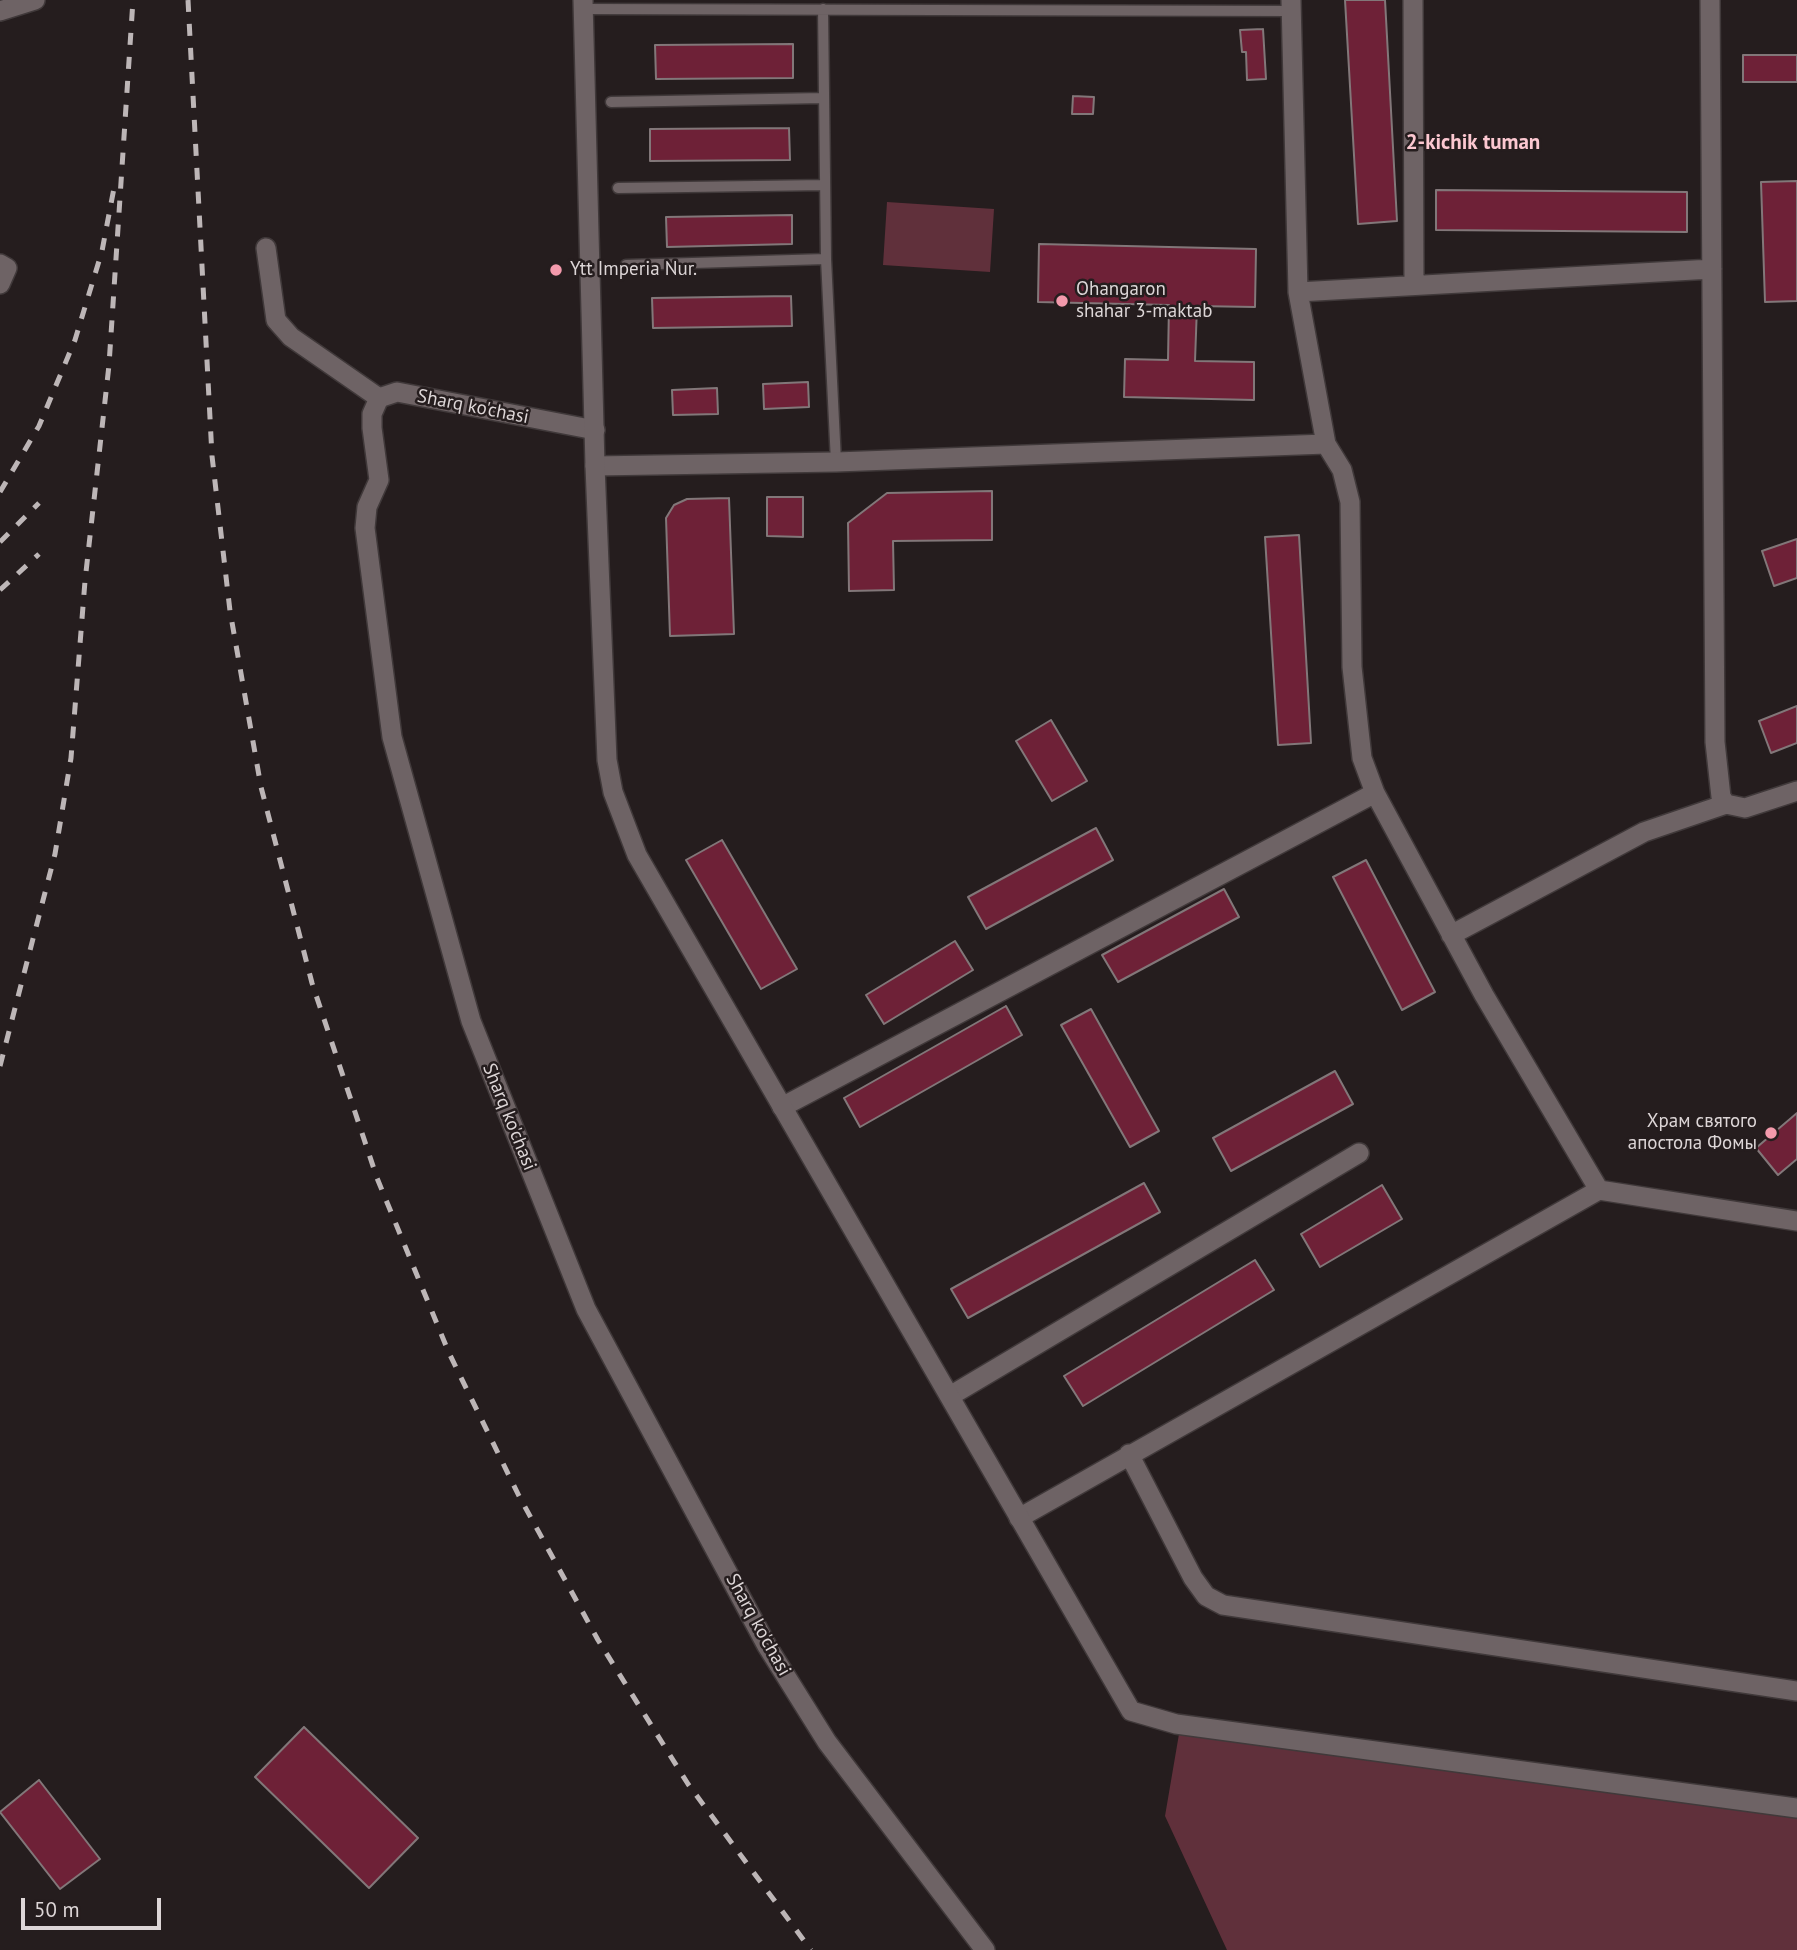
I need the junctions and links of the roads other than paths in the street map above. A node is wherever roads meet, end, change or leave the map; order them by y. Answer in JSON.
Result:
{"nodes":[{"id":1,"x":35,"y":0,"type":"edge"},
{"id":2,"x":1413,"y":0,"type":"edge"},
{"id":3,"x":1710,"y":0,"type":"edge"},
{"id":4,"x":583,"y":5,"type":"edge"},
{"id":5,"x":1291,"y":5,"type":"edge"},
{"id":6,"x":940,"y":6,"type":"edge"},
{"id":7,"x":823,"y":9,"type":"junction"},
{"id":8,"x":0,"y":11,"type":"edge"},
{"id":9,"x":823,"y":98,"type":"junction"},
{"id":10,"x":611,"y":102,"type":"dead end"},
{"id":11,"x":825,"y":185,"type":"junction"},
{"id":12,"x":618,"y":188,"type":"dead end"},
{"id":13,"x":266,"y":248,"type":"dead end"},
{"id":14,"x":826,"y":258,"type":"junction"},
{"id":15,"x":0,"y":264,"type":"edge"},
{"id":16,"x":626,"y":265,"type":"dead end"},
{"id":17,"x":1712,"y":269,"type":"junction"},
{"id":18,"x":0,"y":284,"type":"edge"},
{"id":19,"x":1415,"y":285,"type":"junction"},
{"id":20,"x":1298,"y":292,"type":"junction"},
{"id":21,"x":379,"y":398,"type":"junction"},
{"id":22,"x":595,"y":430,"type":"junction"},
{"id":23,"x":1326,"y":444,"type":"junction"},
{"id":24,"x":836,"y":462,"type":"junction"},
{"id":25,"x":595,"y":466,"type":"junction"},
{"id":26,"x":1797,"y":791,"type":"edge"},
{"id":27,"x":1375,"y":793,"type":"junction"},
{"id":28,"x":1726,"y":804,"type":"junction"},
{"id":29,"x":1451,"y":934,"type":"junction"},
{"id":30,"x":782,"y":1107,"type":"junction"},
{"id":31,"x":1359,"y":1153,"type":"dead end"},
{"id":32,"x":1599,"y":1190,"type":"junction"},
{"id":33,"x":1797,"y":1221,"type":"edge"},
{"id":34,"x":950,"y":1396,"type":"junction"},
{"id":35,"x":1129,"y":1454,"type":"junction"},
{"id":36,"x":1019,"y":1518,"type":"junction"},
{"id":37,"x":1797,"y":1691,"type":"edge"},
{"id":38,"x":1797,"y":1808,"type":"edge"},
{"id":39,"x":985,"y":1950,"type":"edge"}],
"edges":[{"from":1,"to":8,"type":"street"},
{"from":2,"to":19,"type":"street"},
{"from":3,"to":17,"type":"street"},
{"from":4,"to":7,"type":"lane"},
{"from":4,"to":22,"type":"street"},
{"from":5,"to":6,"type":"lane"},
{"from":5,"to":20,"type":"street"},
{"from":6,"to":7,"type":"lane"},
{"from":7,"to":9,"type":"lane"},
{"from":9,"to":10,"type":"lane"},
{"from":9,"to":11,"type":"lane"},
{"from":11,"to":12,"type":"lane"},
{"from":11,"to":14,"type":"lane"},
{"from":13,"to":21,"type":"street"},
{"from":14,"to":16,"type":"lane"},
{"from":14,"to":24,"type":"lane"},
{"from":15,"to":18,"type":"street"},
{"from":17,"to":19,"type":"street"},
{"from":17,"to":28,"type":"street"},
{"from":19,"to":20,"type":"street"},
{"from":20,"to":23,"type":"street"},
{"from":21,"to":22,"type":"street","name":"Sharq ko'chasi"},
{"from":21,"to":39,"type":"street","name":"Sharq ko'chasi"},
{"from":22,"to":25,"type":"street"},
{"from":23,"to":24,"type":"street"},
{"from":23,"to":27,"type":"street"},
{"from":24,"to":25,"type":"street"},
{"from":25,"to":30,"type":"street"},
{"from":26,"to":28,"type":"street"},
{"from":27,"to":29,"type":"street"},
{"from":27,"to":30,"type":"street"},
{"from":28,"to":29,"type":"street"},
{"from":29,"to":32,"type":"street"},
{"from":30,"to":34,"type":"street"},
{"from":31,"to":34,"type":"street"},
{"from":32,"to":33,"type":"street"},
{"from":32,"to":35,"type":"street"},
{"from":34,"to":36,"type":"street"},
{"from":35,"to":36,"type":"street"},
{"from":35,"to":37,"type":"street"},
{"from":36,"to":38,"type":"street"}]}
